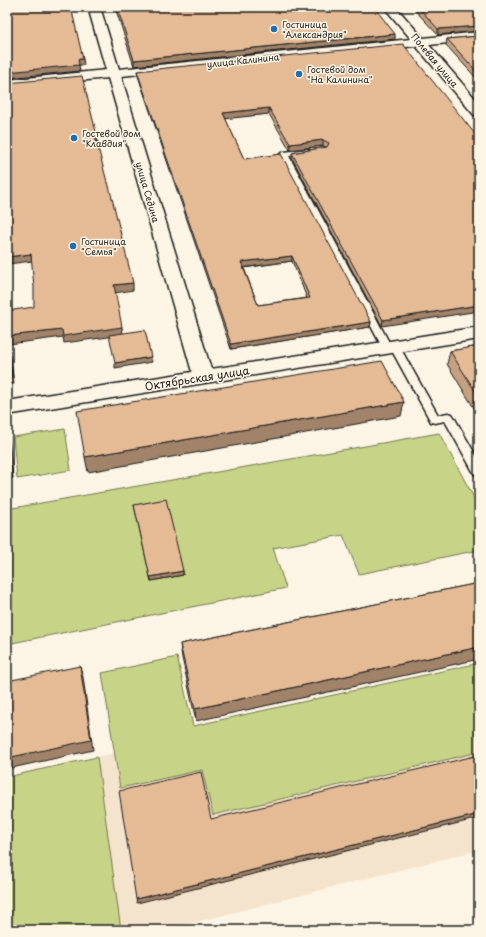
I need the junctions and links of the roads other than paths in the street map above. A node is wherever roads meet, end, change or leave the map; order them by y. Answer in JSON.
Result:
{"nodes":[{"id":1,"x":94,"y":7,"type":"edge"},
{"id":2,"x":390,"y":7,"type":"edge"},
{"id":3,"x":479,"y":36,"type":"edge"},
{"id":4,"x":420,"y":42,"type":"junction"},
{"id":5,"x":113,"y":73,"type":"junction"},
{"id":6,"x":7,"y":84,"type":"edge"},
{"id":7,"x":479,"y":112,"type":"edge"},
{"id":8,"x":315,"y":150,"type":"edge"},
{"id":9,"x":479,"y":333,"type":"edge"},
{"id":10,"x":391,"y":347,"type":"junction"},
{"id":11,"x":203,"y":377,"type":"junction"},
{"id":12,"x":7,"y":408,"type":"edge"},
{"id":13,"x":479,"y":472,"type":"edge"}],
"edges":[{"from":1,"to":5,"type":"street","name":"улица Седина"},
{"from":2,"to":4,"type":"street","name":"Полевая улица"},
{"from":3,"to":4,"type":"street","name":"улица Калинина"},
{"from":4,"to":5,"type":"street","name":"улица Калинина"},
{"from":4,"to":7,"type":"street","name":"Полевая улица"},
{"from":5,"to":6,"type":"street","name":"улица Калинина"},
{"from":5,"to":11,"type":"street","name":"улица Седина"},
{"from":8,"to":10,"type":"lane"},
{"from":9,"to":10,"type":"street","name":"Октябрьская улица"},
{"from":10,"to":11,"type":"street","name":"Октябрьская улица"},
{"from":10,"to":13,"type":"lane"},
{"from":11,"to":12,"type":"street","name":"Октябрьская улица"}]}
